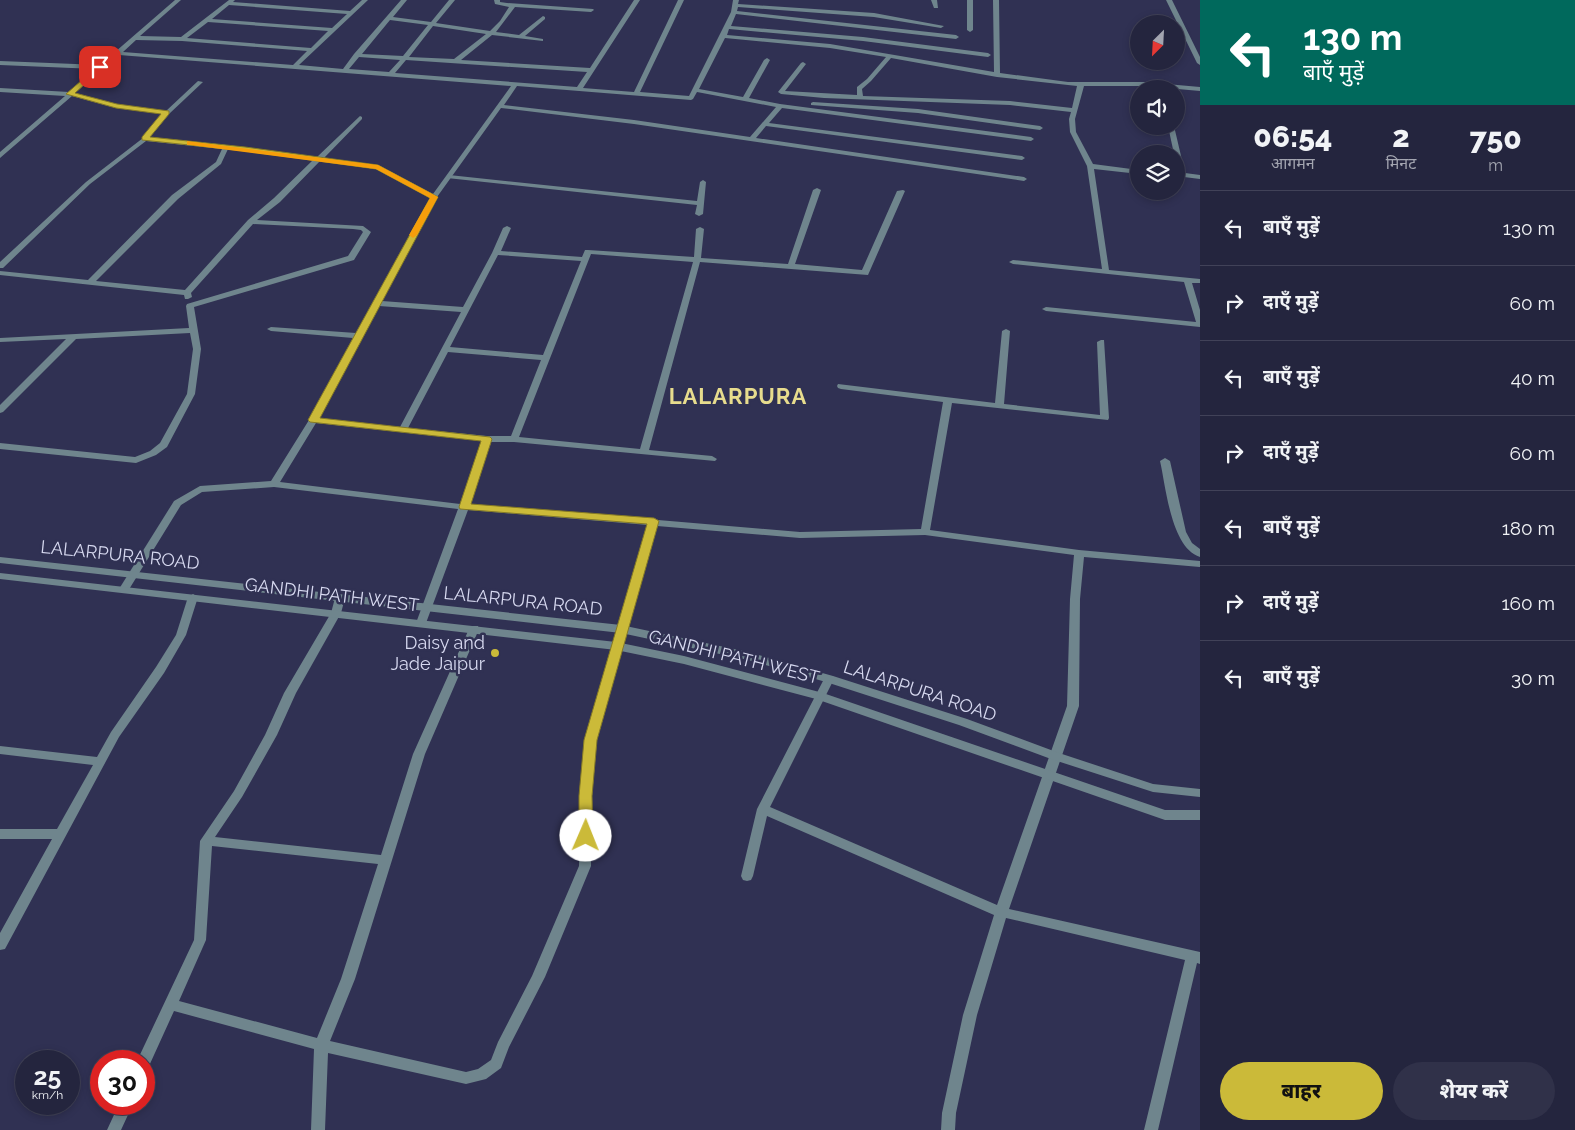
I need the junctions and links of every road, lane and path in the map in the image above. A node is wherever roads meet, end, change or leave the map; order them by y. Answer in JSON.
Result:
{"nodes":[{"id":1,"x":178,"y":0,"type":"edge"},
{"id":2,"x":365,"y":0,"type":"edge"},
{"id":3,"x":404,"y":0,"type":"edge"},
{"id":4,"x":452,"y":0,"type":"edge"},
{"id":5,"x":497,"y":0,"type":"edge"},
{"id":6,"x":637,"y":0,"type":"edge"},
{"id":7,"x":681,"y":0,"type":"edge"},
{"id":8,"x":934,"y":0,"type":"edge"},
{"id":9,"x":970,"y":0,"type":"edge"},
{"id":10,"x":996,"y":0,"type":"edge"},
{"id":11,"x":1169,"y":0,"type":"edge"},
{"id":12,"x":230,"y":2,"type":"edge"},
{"id":13,"x":513,"y":6,"type":"junction"},
{"id":14,"x":735,"y":6,"type":"edge"},
{"id":15,"x":936,"y":7,"type":"dead end"},
{"id":16,"x":591,"y":10,"type":"dead end"},
{"id":17,"x":351,"y":13,"type":"junction"},
{"id":18,"x":389,"y":18,"type":"junction"},
{"id":19,"x":543,"y":18,"type":"dead end"},
{"id":20,"x":208,"y":20,"type":"junction"},
{"id":21,"x":432,"y":24,"type":"junction"},
{"id":22,"x":940,"y":26,"type":"dead end"},
{"id":23,"x":726,"y":27,"type":"junction"},
{"id":24,"x":334,"y":30,"type":"junction"},
{"id":25,"x":970,"y":30,"type":"dead end"},
{"id":26,"x":491,"y":33,"type":"junction"},
{"id":27,"x":723,"y":36,"type":"junction"},
{"id":28,"x":520,"y":37,"type":"junction"},
{"id":29,"x":956,"y":37,"type":"dead end"},
{"id":30,"x":135,"y":38,"type":"junction"},
{"id":31,"x":182,"y":39,"type":"junction"},
{"id":32,"x":541,"y":40,"type":"dead end"},
{"id":33,"x":1191,"y":45,"type":"junction"},
{"id":34,"x":1200,"y":45,"type":"edge"},
{"id":35,"x":314,"y":50,"type":"junction"},
{"id":36,"x":117,"y":53,"type":"junction"},
{"id":37,"x":356,"y":55,"type":"junction"},
{"id":38,"x":988,"y":55,"type":"dead end"},
{"id":39,"x":889,"y":57,"type":"junction"},
{"id":40,"x":404,"y":58,"type":"junction"},
{"id":41,"x":767,"y":60,"type":"dead end"},
{"id":42,"x":456,"y":61,"type":"junction"},
{"id":43,"x":0,"y":62,"type":"edge"},
{"id":44,"x":1200,"y":63,"type":"edge"},
{"id":45,"x":803,"y":64,"type":"dead end"},
{"id":46,"x":295,"y":66,"type":"junction"},
{"id":47,"x":100,"y":67,"type":"junction"},
{"id":48,"x":345,"y":70,"type":"junction"},
{"id":49,"x":592,"y":70,"type":"junction"},
{"id":50,"x":391,"y":74,"type":"junction"},
{"id":51,"x":997,"y":75,"type":"junction"},
{"id":52,"x":200,"y":82,"type":"dead end"},
{"id":53,"x":515,"y":84,"type":"junction"},
{"id":54,"x":1081,"y":84,"type":"junction"},
{"id":55,"x":1130,"y":86,"type":"edge"},
{"id":56,"x":1185,"y":88,"type":"edge"},
{"id":57,"x":579,"y":89,"type":"junction"},
{"id":58,"x":1200,"y":89,"type":"edge"},
{"id":59,"x":0,"y":90,"type":"edge"},
{"id":60,"x":695,"y":90,"type":"junction"},
{"id":61,"x":70,"y":94,"type":"junction"},
{"id":62,"x":636,"y":94,"type":"junction"},
{"id":63,"x":860,"y":97,"type":"junction"},
{"id":64,"x":745,"y":99,"type":"junction"},
{"id":65,"x":500,"y":106,"type":"junction"},
{"id":66,"x":780,"y":106,"type":"junction"},
{"id":67,"x":791,"y":107,"type":"junction"},
{"id":68,"x":1074,"y":110,"type":"junction"},
{"id":69,"x":166,"y":113,"type":"junction"},
{"id":70,"x":360,"y":118,"type":"dead end"},
{"id":71,"x":765,"y":124,"type":"junction"},
{"id":72,"x":1040,"y":128,"type":"dead end"},
{"id":73,"x":145,"y":139,"type":"junction"},
{"id":74,"x":1030,"y":139,"type":"dead end"},
{"id":75,"x":752,"y":140,"type":"junction"},
{"id":76,"x":226,"y":147,"type":"junction"},
{"id":77,"x":0,"y":156,"type":"edge"},
{"id":78,"x":319,"y":158,"type":"junction"},
{"id":79,"x":1022,"y":158,"type":"dead end"},
{"id":80,"x":1090,"y":166,"type":"junction"},
{"id":81,"x":1130,"y":171,"type":"edge"},
{"id":82,"x":1185,"y":176,"type":"edge"},
{"id":83,"x":449,"y":177,"type":"junction"},
{"id":84,"x":1200,"y":177,"type":"edge"},
{"id":85,"x":1024,"y":179,"type":"dead end"},
{"id":86,"x":703,"y":182,"type":"dead end"},
{"id":87,"x":817,"y":190,"type":"dead end"},
{"id":88,"x":901,"y":191,"type":"dead end"},
{"id":89,"x":434,"y":197,"type":"junction"},
{"id":90,"x":700,"y":203,"type":"junction"},
{"id":91,"x":699,"y":214,"type":"dead end"},
{"id":92,"x":251,"y":222,"type":"junction"},
{"id":93,"x":507,"y":228,"type":"dead end"},
{"id":94,"x":700,"y":229,"type":"dead end"},
{"id":95,"x":496,"y":253,"type":"junction"},
{"id":96,"x":585,"y":259,"type":"junction"},
{"id":97,"x":696,"y":260,"type":"junction"},
{"id":98,"x":1013,"y":262,"type":"dead end"},
{"id":99,"x":0,"y":266,"type":"edge"},
{"id":100,"x":791,"y":266,"type":"junction"},
{"id":101,"x":1106,"y":272,"type":"junction"},
{"id":102,"x":0,"y":273,"type":"edge"},
{"id":103,"x":1187,"y":280,"type":"junction"},
{"id":104,"x":1200,"y":281,"type":"edge"},
{"id":105,"x":90,"y":283,"type":"junction"},
{"id":106,"x":187,"y":293,"type":"junction"},
{"id":107,"x":376,"y":303,"type":"junction"},
{"id":108,"x":190,"y":306,"type":"junction"},
{"id":109,"x":1046,"y":309,"type":"dead end"},
{"id":110,"x":466,"y":310,"type":"junction"},
{"id":111,"x":1200,"y":324,"type":"edge"},
{"id":112,"x":271,"y":329,"type":"dead end"},
{"id":113,"x":195,"y":330,"type":"junction"},
{"id":114,"x":1006,"y":331,"type":"dead end"},
{"id":115,"x":74,"y":336,"type":"junction"},
{"id":116,"x":359,"y":336,"type":"junction"},
{"id":117,"x":0,"y":340,"type":"edge"},
{"id":118,"x":1101,"y":342,"type":"dead end"},
{"id":119,"x":445,"y":349,"type":"junction"},
{"id":120,"x":546,"y":358,"type":"junction"},
{"id":121,"x":841,"y":386,"type":"dead end"},
{"id":122,"x":948,"y":400,"type":"junction"},
{"id":123,"x":999,"y":406,"type":"junction"},
{"id":124,"x":0,"y":410,"type":"edge"},
{"id":125,"x":314,"y":420,"type":"junction"},
{"id":126,"x":403,"y":429,"type":"junction"},
{"id":127,"x":487,"y":439,"type":"junction"},
{"id":128,"x":514,"y":439,"type":"junction"},
{"id":129,"x":0,"y":446,"type":"edge"},
{"id":130,"x":644,"y":452,"type":"junction"},
{"id":131,"x":712,"y":458,"type":"dead end"},
{"id":132,"x":1165,"y":461,"type":"dead end"},
{"id":133,"x":274,"y":484,"type":"junction"},
{"id":134,"x":464,"y":507,"type":"junction"},
{"id":135,"x":654,"y":521,"type":"junction"},
{"id":136,"x":925,"y":532,"type":"junction"},
{"id":137,"x":1079,"y":553,"type":"junction"},
{"id":138,"x":1200,"y":554,"type":"edge"},
{"id":139,"x":0,"y":560,"type":"edge"},
{"id":140,"x":1200,"y":564,"type":"edge"},
{"id":141,"x":133,"y":574,"type":"junction"},
{"id":142,"x":0,"y":576,"type":"edge"},
{"id":143,"x":124,"y":589,"type":"junction"},
{"id":144,"x":193,"y":597,"type":"junction"},
{"id":145,"x":340,"y":598,"type":"junction"},
{"id":146,"x":426,"y":608,"type":"junction"},
{"id":147,"x":336,"y":613,"type":"junction"},
{"id":148,"x":421,"y":623,"type":"junction"},
{"id":149,"x":474,"y":630,"type":"junction"},
{"id":150,"x":621,"y":630,"type":"junction"},
{"id":151,"x":616,"y":646,"type":"junction"},
{"id":152,"x":829,"y":679,"type":"junction"},
{"id":153,"x":819,"y":696,"type":"junction"},
{"id":154,"x":0,"y":750,"type":"edge"},
{"id":155,"x":1056,"y":756,"type":"junction"},
{"id":156,"x":100,"y":762,"type":"junction"},
{"id":157,"x":1048,"y":776,"type":"junction"},
{"id":158,"x":1200,"y":793,"type":"edge"},
{"id":159,"x":763,"y":809,"type":"junction"},
{"id":160,"x":1200,"y":815,"type":"edge"},
{"id":161,"x":0,"y":834,"type":"edge"},
{"id":162,"x":61,"y":834,"type":"junction"},
{"id":163,"x":206,"y":841,"type":"junction"},
{"id":164,"x":384,"y":860,"type":"junction"},
{"id":165,"x":747,"y":876,"type":"dead end"},
{"id":166,"x":1001,"y":912,"type":"junction"},
{"id":167,"x":0,"y":945,"type":"edge"},
{"id":168,"x":1196,"y":958,"type":"edge"},
{"id":169,"x":170,"y":1004,"type":"junction"},
{"id":170,"x":322,"y":1045,"type":"junction"},
{"id":171,"x":149,"y":1050,"type":"edge"},
{"id":172,"x":121,"y":1115,"type":"edge"},
{"id":173,"x":114,"y":1130,"type":"edge"},
{"id":174,"x":318,"y":1130,"type":"edge"},
{"id":175,"x":948,"y":1130,"type":"edge"},
{"id":176,"x":1151,"y":1130,"type":"edge"}],
"edges":[{"from":1,"to":30,"type":"street"},
{"from":2,"to":17,"type":"street"},
{"from":3,"to":18,"type":"street"},
{"from":4,"to":21,"type":"street"},
{"from":5,"to":13,"type":"street"},
{"from":6,"to":49,"type":"street"},
{"from":7,"to":62,"type":"street"},
{"from":8,"to":15,"type":"street"},
{"from":9,"to":25,"type":"street"},
{"from":10,"to":51,"type":"street"},
{"from":11,"to":33,"type":"street"},
{"from":12,"to":17,"type":"street"},
{"from":12,"to":20,"type":"street"},
{"from":13,"to":16,"type":"street"},
{"from":13,"to":26,"type":"street"},
{"from":14,"to":22,"type":"street"},
{"from":14,"to":23,"type":"street"},
{"from":14,"to":29,"type":"street"},
{"from":17,"to":24,"type":"street"},
{"from":18,"to":21,"type":"street"},
{"from":18,"to":37,"type":"street"},
{"from":19,"to":28,"type":"street"},
{"from":20,"to":24,"type":"street"},
{"from":20,"to":31,"type":"street"},
{"from":21,"to":26,"type":"street"},
{"from":21,"to":40,"type":"street"},
{"from":23,"to":27,"type":"street"},
{"from":23,"to":38,"type":"street"},
{"from":24,"to":35,"type":"street"},
{"from":26,"to":28,"type":"street"},
{"from":26,"to":42,"type":"street"},
{"from":27,"to":39,"type":"street"},
{"from":27,"to":60,"type":"street"},
{"from":28,"to":32,"type":"street"},
{"from":30,"to":31,"type":"street"},
{"from":30,"to":36,"type":"street"},
{"from":31,"to":35,"type":"street"},
{"from":33,"to":34,"type":"street"},
{"from":33,"to":44,"type":"street"},
{"from":35,"to":46,"type":"street"},
{"from":36,"to":46,"type":"street"},
{"from":36,"to":47,"type":"street"},
{"from":37,"to":40,"type":"street"},
{"from":37,"to":48,"type":"street"},
{"from":39,"to":51,"type":"street"},
{"from":39,"to":63,"type":"street"},
{"from":40,"to":42,"type":"street"},
{"from":40,"to":50,"type":"street"},
{"from":41,"to":64,"type":"street"},
{"from":42,"to":49,"type":"street"},
{"from":43,"to":47,"type":"street"},
{"from":45,"to":63,"type":"street"},
{"from":46,"to":48,"type":"street"},
{"from":47,"to":61,"type":"street"},
{"from":48,"to":50,"type":"street"},
{"from":49,"to":57,"type":"street"},
{"from":50,"to":53,"type":"street"},
{"from":51,"to":54,"type":"street"},
{"from":52,"to":69,"type":"street"},
{"from":53,"to":57,"type":"street"},
{"from":53,"to":65,"type":"street"},
{"from":54,"to":55,"type":"street"},
{"from":54,"to":68,"type":"street"},
{"from":56,"to":58,"type":"street"},
{"from":57,"to":62,"type":"street"},
{"from":59,"to":61,"type":"street"},
{"from":60,"to":62,"type":"street"},
{"from":60,"to":64,"type":"street"},
{"from":61,"to":69,"type":"street"},
{"from":61,"to":77,"type":"street"},
{"from":63,"to":68,"type":"street"},
{"from":64,"to":66,"type":"street"},
{"from":65,"to":75,"type":"street"},
{"from":65,"to":83,"type":"street"},
{"from":66,"to":67,"type":"street"},
{"from":66,"to":71,"type":"street"},
{"from":67,"to":72,"type":"street"},
{"from":67,"to":74,"type":"street"},
{"from":68,"to":80,"type":"street"},
{"from":69,"to":73,"type":"street"},
{"from":70,"to":78,"type":"street"},
{"from":71,"to":75,"type":"street"},
{"from":71,"to":79,"type":"street"},
{"from":73,"to":76,"type":"street"},
{"from":73,"to":99,"type":"street"},
{"from":75,"to":85,"type":"street"},
{"from":76,"to":78,"type":"street"},
{"from":76,"to":105,"type":"street"},
{"from":78,"to":89,"type":"street"},
{"from":78,"to":92,"type":"street"},
{"from":80,"to":81,"type":"street"},
{"from":80,"to":101,"type":"street"},
{"from":82,"to":84,"type":"street"},
{"from":83,"to":89,"type":"street"},
{"from":83,"to":90,"type":"street"},
{"from":86,"to":90,"type":"street"},
{"from":87,"to":100,"type":"street"},
{"from":88,"to":100,"type":"street"},
{"from":89,"to":107,"type":"street"},
{"from":90,"to":91,"type":"street"},
{"from":92,"to":106,"type":"street"},
{"from":92,"to":108,"type":"street"},
{"from":93,"to":95,"type":"street"},
{"from":94,"to":97,"type":"street"},
{"from":95,"to":96,"type":"street"},
{"from":95,"to":110,"type":"street"},
{"from":96,"to":97,"type":"street"},
{"from":96,"to":120,"type":"street"},
{"from":97,"to":100,"type":"street"},
{"from":97,"to":130,"type":"street"},
{"from":98,"to":101,"type":"street"},
{"from":101,"to":103,"type":"street"},
{"from":102,"to":105,"type":"street"},
{"from":103,"to":104,"type":"street"},
{"from":103,"to":111,"type":"street"},
{"from":105,"to":106,"type":"street"},
{"from":106,"to":108,"type":"street"},
{"from":107,"to":110,"type":"street"},
{"from":107,"to":116,"type":"street"},
{"from":108,"to":113,"type":"street"},
{"from":109,"to":111,"type":"street"},
{"from":110,"to":119,"type":"street"},
{"from":112,"to":116,"type":"street"},
{"from":113,"to":115,"type":"street"},
{"from":113,"to":129,"type":"street"},
{"from":114,"to":123,"type":"street"},
{"from":115,"to":117,"type":"street"},
{"from":115,"to":124,"type":"street"},
{"from":116,"to":125,"type":"street"},
{"from":118,"to":123,"type":"street"},
{"from":119,"to":120,"type":"street"},
{"from":119,"to":126,"type":"street"},
{"from":120,"to":128,"type":"street"},
{"from":121,"to":122,"type":"street"},
{"from":122,"to":123,"type":"street"},
{"from":122,"to":136,"type":"street"},
{"from":125,"to":126,"type":"street"},
{"from":125,"to":133,"type":"street"},
{"from":126,"to":127,"type":"street"},
{"from":127,"to":128,"type":"street"},
{"from":127,"to":134,"type":"street"},
{"from":128,"to":130,"type":"street"},
{"from":130,"to":131,"type":"street"},
{"from":132,"to":138,"type":"street"},
{"from":133,"to":134,"type":"street"},
{"from":133,"to":141,"type":"street"},
{"from":134,"to":135,"type":"street"},
{"from":134,"to":146,"type":"street"},
{"from":135,"to":136,"type":"street"},
{"from":135,"to":150,"type":"street"},
{"from":136,"to":137,"type":"street"},
{"from":137,"to":140,"type":"street"},
{"from":137,"to":155,"type":"street"},
{"from":139,"to":141,"type":"street","name":"LALARPURA ROAD"},
{"from":141,"to":143,"type":"street"},
{"from":141,"to":145,"type":"street","name":"LALARPURA ROAD"},
{"from":142,"to":143,"type":"street","name":"GANDHI PATH WEST"},
{"from":143,"to":144,"type":"street","name":"GANDHI PATH WEST"},
{"from":144,"to":147,"type":"street","name":"GANDHI PATH WEST"},
{"from":144,"to":156,"type":"street"},
{"from":145,"to":146,"type":"street","name":"LALARPURA ROAD"},
{"from":145,"to":147,"type":"street"},
{"from":146,"to":148,"type":"street"},
{"from":146,"to":150,"type":"street","name":"LALARPURA ROAD"},
{"from":147,"to":148,"type":"street","name":"GANDHI PATH WEST"},
{"from":147,"to":163,"type":"street"},
{"from":148,"to":149,"type":"street","name":"GANDHI PATH WEST"},
{"from":149,"to":151,"type":"street","name":"GANDHI PATH WEST"},
{"from":149,"to":164,"type":"street"},
{"from":150,"to":151,"type":"street"},
{"from":150,"to":152,"type":"street","name":"LALARPURA ROAD"},
{"from":151,"to":153,"type":"street","name":"GANDHI PATH WEST"},
{"from":151,"to":170,"type":"street"},
{"from":152,"to":153,"type":"street"},
{"from":152,"to":155,"type":"street","name":"LALARPURA ROAD"},
{"from":153,"to":157,"type":"street","name":"GANDHI PATH WEST"},
{"from":153,"to":159,"type":"street"},
{"from":154,"to":156,"type":"street"},
{"from":155,"to":157,"type":"street"},
{"from":155,"to":158,"type":"street","name":"LALARPURA ROAD"},
{"from":156,"to":162,"type":"street"},
{"from":157,"to":160,"type":"street","name":"GANDHI PATH WEST"},
{"from":157,"to":166,"type":"street"},
{"from":159,"to":165,"type":"street"},
{"from":159,"to":166,"type":"street"},
{"from":161,"to":162,"type":"street"},
{"from":162,"to":167,"type":"street"},
{"from":163,"to":164,"type":"street"},
{"from":163,"to":169,"type":"street"},
{"from":164,"to":170,"type":"street"},
{"from":166,"to":168,"type":"street"},
{"from":166,"to":175,"type":"street"},
{"from":168,"to":176,"type":"street"},
{"from":169,"to":170,"type":"street"},
{"from":169,"to":171,"type":"street"},
{"from":170,"to":174,"type":"street"},
{"from":172,"to":173,"type":"street"}]}
